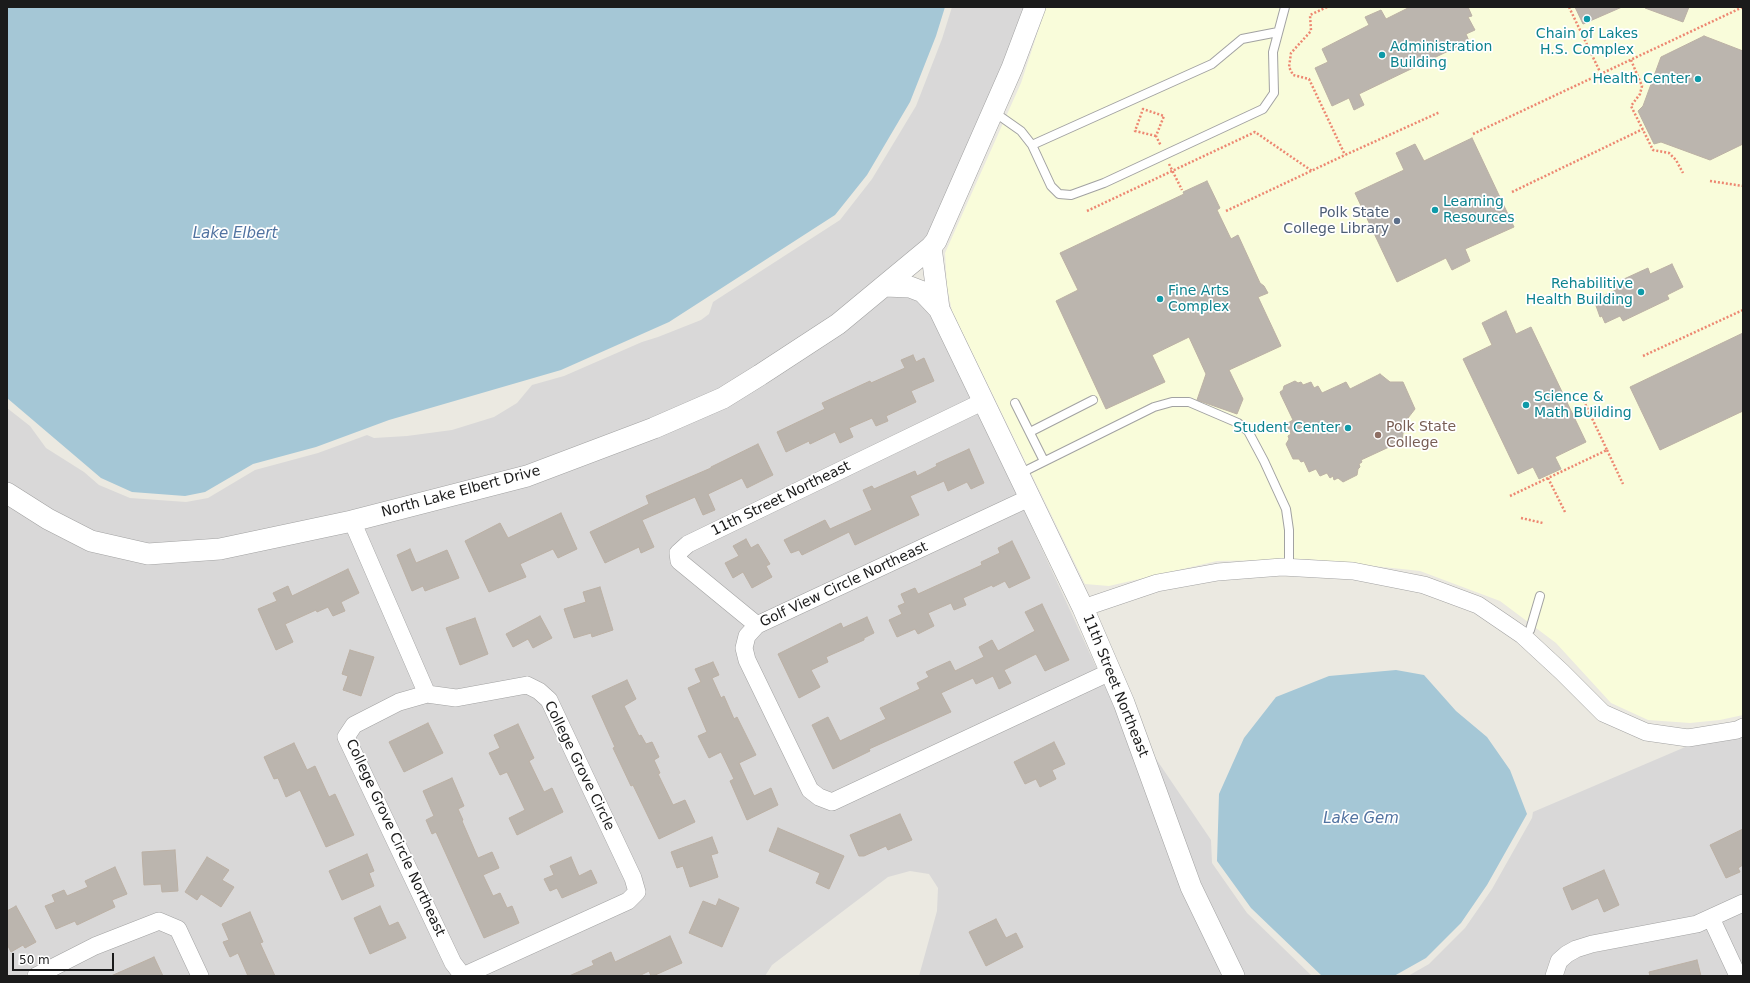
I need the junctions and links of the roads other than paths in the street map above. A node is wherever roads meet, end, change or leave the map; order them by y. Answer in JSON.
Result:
{"nodes":[{"id":1,"x":1035,"y":7,"type":"edge"},
{"id":2,"x":1285,"y":7,"type":"edge"},
{"id":3,"x":1278,"y":32,"type":"junction"},
{"id":4,"x":993,"y":111,"type":"junction"},
{"id":5,"x":1032,"y":145,"type":"junction"},
{"id":6,"x":931,"y":247,"type":"junction"},
{"id":7,"x":885,"y":286,"type":"junction"},
{"id":8,"x":939,"y":309,"type":"junction"},
{"id":9,"x":1093,"y":400,"type":"dead end"},
{"id":10,"x":984,"y":401,"type":"junction"},
{"id":11,"x":1015,"y":402,"type":"dead end"},
{"id":12,"x":1030,"y":432,"type":"junction"},
{"id":13,"x":1044,"y":461,"type":"junction"},
{"id":14,"x":1018,"y":474,"type":"junction"},
{"id":15,"x":7,"y":493,"type":"edge"},
{"id":16,"x":1029,"y":498,"type":"junction"},
{"id":17,"x":352,"y":521,"type":"junction"},
{"id":18,"x":1289,"y":568,"type":"junction"},
{"id":19,"x":1540,"y":596,"type":"dead end"},
{"id":20,"x":1083,"y":608,"type":"junction"},
{"id":21,"x":756,"y":625,"type":"junction"},
{"id":22,"x":1524,"y":637,"type":"junction"},
{"id":23,"x":1110,"y":672,"type":"junction"},
{"id":24,"x":427,"y":694,"type":"junction"},
{"id":25,"x":1743,"y":728,"type":"edge"},
{"id":26,"x":1743,"y":904,"type":"edge"},
{"id":27,"x":1711,"y":918,"type":"junction"},
{"id":28,"x":584,"y":921,"type":"joint"},
{"id":29,"x":1555,"y":971,"type":"edge"},
{"id":30,"x":36,"y":976,"type":"edge"},
{"id":31,"x":200,"y":976,"type":"edge"},
{"id":32,"x":463,"y":976,"type":"edge"},
{"id":33,"x":1234,"y":976,"type":"edge"},
{"id":34,"x":1738,"y":976,"type":"edge"}],
"edges":[{"from":1,"to":4,"type":"street"},
{"from":2,"to":3,"type":"lane"},
{"from":3,"to":5,"type":"lane"},
{"from":3,"to":5,"type":"lane"},
{"from":4,"to":5,"type":"lane"},
{"from":4,"to":6,"type":"street"},
{"from":6,"to":7,"type":"street","name":"North Lake Elbert Drive"},
{"from":6,"to":8,"type":"street","name":"11th Street Northeast"},
{"from":7,"to":8,"type":"street"},
{"from":7,"to":17,"type":"street","name":"North Lake Elbert Drive"},
{"from":8,"to":10,"type":"street","name":"11th Street Northeast"},
{"from":9,"to":12,"type":"lane"},
{"from":10,"to":14,"type":"street","name":"11th Street Northeast"},
{"from":10,"to":21,"type":"street","name":"11th Street Northeast"},
{"from":11,"to":12,"type":"lane"},
{"from":12,"to":13,"type":"lane"},
{"from":13,"to":14,"type":"lane"},
{"from":13,"to":18,"type":"lane"},
{"from":14,"to":16,"type":"street","name":"11th Street Northeast"},
{"from":15,"to":17,"type":"street","name":"North Lake Elbert Drive"},
{"from":16,"to":20,"type":"street","name":"11th Street Northeast"},
{"from":16,"to":21,"type":"street","name":"Golf View Circle Northeast"},
{"from":17,"to":24,"type":"street"},
{"from":18,"to":20,"type":"street"},
{"from":18,"to":22,"type":"street"},
{"from":19,"to":22,"type":"lane"},
{"from":20,"to":23,"type":"street","name":"11th Street Northeast"},
{"from":21,"to":23,"type":"street","name":"Golf View Circle Northeast"},
{"from":22,"to":25,"type":"street"},
{"from":23,"to":33,"type":"street","name":"11th Street Northeast"},
{"from":24,"to":28,"type":"street","name":"College Grove Circle"},
{"from":24,"to":32,"type":"street","name":"College Grove Circle Northeast"},
{"from":26,"to":27,"type":"street"},
{"from":27,"to":29,"type":"street"},
{"from":27,"to":34,"type":"street"},
{"from":28,"to":32,"type":"street","name":"College Grove Circle Northeast"},
{"from":30,"to":31,"type":"street"}]}
